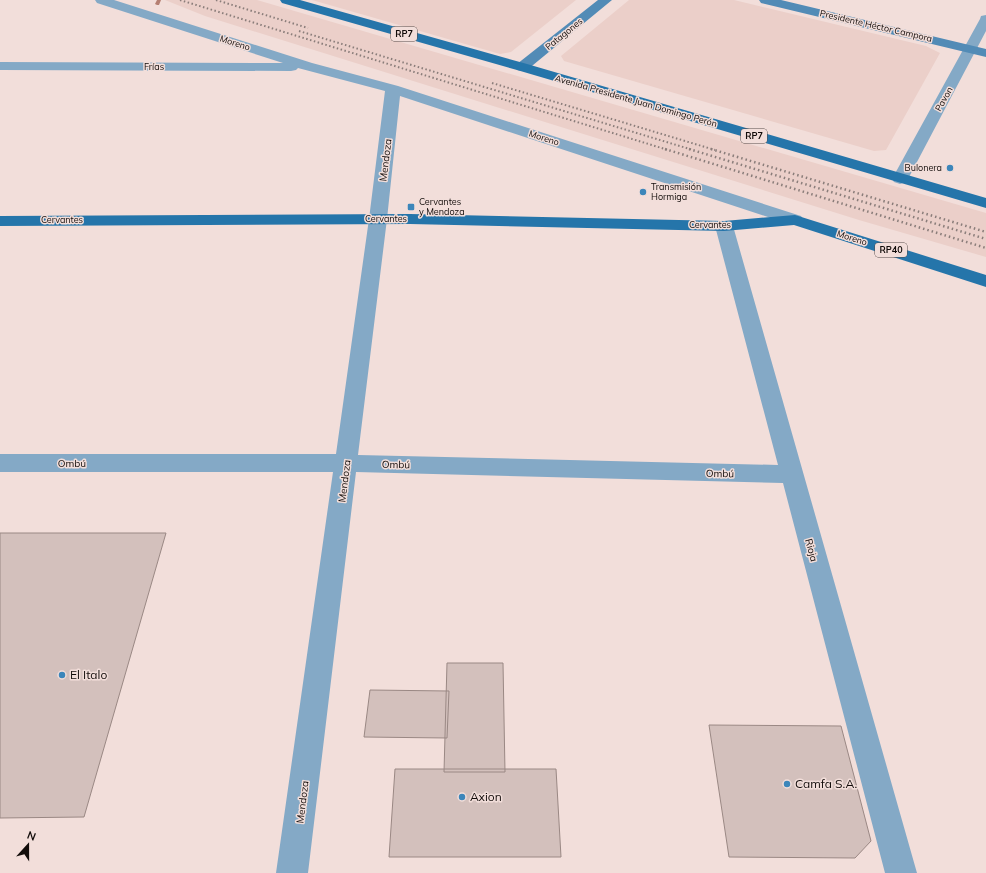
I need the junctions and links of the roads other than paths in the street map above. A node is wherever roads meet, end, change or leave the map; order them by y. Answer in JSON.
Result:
{"nodes":[{"id":1,"x":101,"y":0,"type":"edge"},
{"id":2,"x":286,"y":0,"type":"edge"},
{"id":3,"x":606,"y":0,"type":"edge"},
{"id":4,"x":765,"y":0,"type":"edge"},
{"id":5,"x":986,"y":18,"type":"edge"},
{"id":6,"x":971,"y":49,"type":"junction"},
{"id":7,"x":986,"y":53,"type":"edge"},
{"id":8,"x":0,"y":66,"type":"edge"},
{"id":9,"x":307,"y":66,"type":"junction"},
{"id":10,"x":522,"y":67,"type":"junction"},
{"id":11,"x":393,"y":89,"type":"junction"},
{"id":12,"x":900,"y":179,"type":"junction"},
{"id":13,"x":986,"y":203,"type":"edge"},
{"id":14,"x":378,"y":219,"type":"junction"},
{"id":15,"x":795,"y":220,"type":"junction"},
{"id":16,"x":0,"y":221,"type":"edge"},
{"id":17,"x":724,"y":226,"type":"junction"},
{"id":18,"x":986,"y":281,"type":"edge"},
{"id":19,"x":0,"y":463,"type":"edge"},
{"id":20,"x":346,"y":463,"type":"junction"},
{"id":21,"x":791,"y":474,"type":"junction"},
{"id":22,"x":292,"y":873,"type":"edge"},
{"id":23,"x":901,"y":873,"type":"edge"}],
"edges":[{"from":1,"to":9,"type":"street","name":"Moreno"},
{"from":2,"to":10,"type":"main road","name":"Avenida Presidente Juan Domingo Perón","number":"RP7"},
{"from":3,"to":10,"type":"street","name":"Patagones"},
{"from":4,"to":6,"type":"street","name":"Presidente Héctor Campora"},
{"from":5,"to":6,"type":"street","name":"Pavon"},
{"from":6,"to":7,"type":"street","name":"Presidente Héctor Campora"},
{"from":6,"to":12,"type":"street","name":"Pavon"},
{"from":8,"to":9,"type":"street","name":"Frías"},
{"from":9,"to":11,"type":"street","name":"Moreno"},
{"from":10,"to":12,"type":"main road","name":"Avenida Presidente Juan Domingo Perón","number":"RP7"},
{"from":11,"to":14,"type":"street","name":"Mendoza"},
{"from":11,"to":15,"type":"street","name":"Moreno"},
{"from":12,"to":13,"type":"main road","name":"Avenida Presidente Juan Domingo Perón","number":"RP7"},
{"from":14,"to":16,"type":"main road","name":"Cervantes","number":"RP40"},
{"from":14,"to":17,"type":"main road","name":"Cervantes","number":"RP40"},
{"from":14,"to":20,"type":"street","name":"Mendoza"},
{"from":15,"to":17,"type":"main road","name":"Cervantes","number":"RP40"},
{"from":15,"to":18,"type":"main road","name":"Moreno","number":"RP40"},
{"from":17,"to":21,"type":"street","name":"Rioja"},
{"from":19,"to":20,"type":"street","name":"Ombú"},
{"from":20,"to":21,"type":"street","name":"Ombú"},
{"from":20,"to":22,"type":"street","name":"Mendoza"},
{"from":21,"to":23,"type":"street","name":"Rioja"}]}
